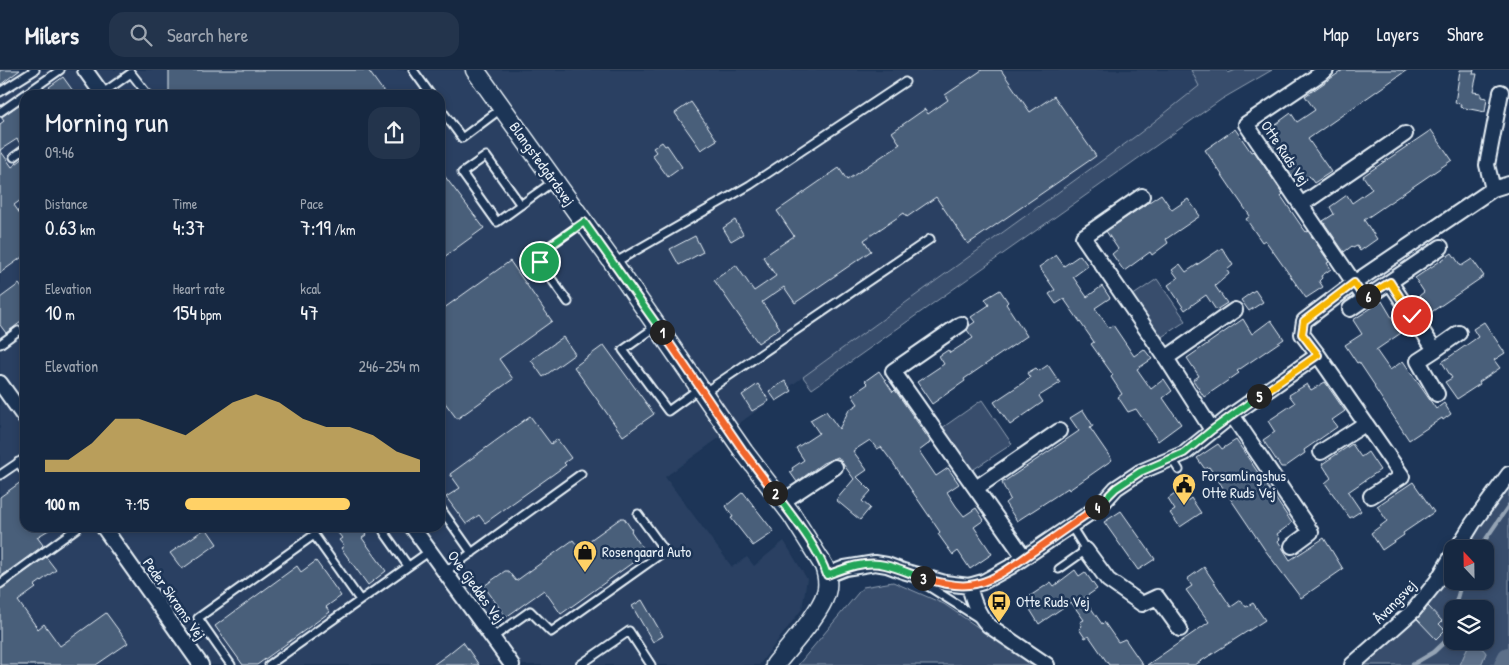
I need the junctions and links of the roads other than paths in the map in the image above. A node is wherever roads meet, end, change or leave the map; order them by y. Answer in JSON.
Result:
{"nodes":[{"id":1,"x":36,"y":70,"type":"edge"},
{"id":2,"x":60,"y":70,"type":"edge"},
{"id":3,"x":85,"y":70,"type":"edge"},
{"id":4,"x":413,"y":70,"type":"edge"},
{"id":5,"x":475,"y":70,"type":"edge"},
{"id":6,"x":1326,"y":70,"type":"edge"},
{"id":7,"x":130,"y":71,"type":"edge"},
{"id":8,"x":905,"y":82,"type":"dead end"},
{"id":9,"x":37,"y":90,"type":"edge"},
{"id":10,"x":98,"y":90,"type":"edge"},
{"id":11,"x":106,"y":90,"type":"edge"},
{"id":12,"x":144,"y":90,"type":"edge"},
{"id":13,"x":427,"y":90,"type":"edge"},
{"id":14,"x":0,"y":92,"type":"edge"},
{"id":15,"x":1501,"y":92,"type":"dead end"},
{"id":16,"x":20,"y":100,"type":"edge"},
{"id":17,"x":502,"y":108,"type":"junction"},
{"id":18,"x":0,"y":112,"type":"edge"},
{"id":19,"x":445,"y":115,"type":"edge"},
{"id":20,"x":1405,"y":134,"type":"dead end"},
{"id":21,"x":20,"y":153,"type":"edge"},
{"id":22,"x":14,"y":157,"type":"dead end"},
{"id":23,"x":555,"y":181,"type":"junction"},
{"id":24,"x":1509,"y":184,"type":"edge"},
{"id":25,"x":1493,"y":190,"type":"junction"},
{"id":26,"x":1142,"y":196,"type":"dead end"},
{"id":27,"x":521,"y":205,"type":"junction"},
{"id":28,"x":1301,"y":205,"type":"junction"},
{"id":29,"x":584,"y":222,"type":"junction"},
{"id":30,"x":930,"y":239,"type":"dead end"},
{"id":31,"x":1442,"y":248,"type":"dead end"},
{"id":32,"x":614,"y":264,"type":"junction"},
{"id":33,"x":1390,"y":282,"type":"junction"},
{"id":34,"x":1354,"y":283,"type":"junction"},
{"id":35,"x":1365,"y":299,"type":"junction"},
{"id":36,"x":568,"y":302,"type":"dead end"},
{"id":37,"x":1350,"y":309,"type":"dead end"},
{"id":38,"x":1235,"y":310,"type":"dead end"},
{"id":39,"x":961,"y":324,"type":"dead end"},
{"id":40,"x":657,"y":325,"type":"junction"},
{"id":41,"x":18,"y":331,"type":"dead end"},
{"id":42,"x":1459,"y":333,"type":"dead end"},
{"id":43,"x":0,"y":344,"type":"edge"},
{"id":44,"x":1435,"y":350,"type":"junction"},
{"id":45,"x":1318,"y":355,"type":"junction"},
{"id":46,"x":1166,"y":358,"type":"junction"},
{"id":47,"x":0,"y":383,"type":"edge"},
{"id":48,"x":702,"y":390,"type":"junction"},
{"id":49,"x":1437,"y":394,"type":"dead end"},
{"id":50,"x":20,"y":411,"type":"edge"},
{"id":51,"x":1232,"y":415,"type":"junction"},
{"id":52,"x":1365,"y":424,"type":"junction"},
{"id":53,"x":1212,"y":430,"type":"junction"},
{"id":54,"x":1059,"y":431,"type":"dead end"},
{"id":55,"x":1321,"y":452,"type":"dead end"},
{"id":56,"x":18,"y":462,"type":"joint"},
{"id":57,"x":20,"y":465,"type":"edge"},
{"id":58,"x":835,"y":467,"type":"dead end"},
{"id":59,"x":0,"y":474,"type":"edge"},
{"id":60,"x":581,"y":474,"type":"dead end"},
{"id":61,"x":1509,"y":474,"type":"edge"},
{"id":62,"x":976,"y":488,"type":"junction"},
{"id":63,"x":1371,"y":496,"type":"dead end"},
{"id":64,"x":782,"y":502,"type":"junction"},
{"id":65,"x":445,"y":513,"type":"edge"},
{"id":66,"x":638,"y":514,"type":"dead end"},
{"id":67,"x":1071,"y":526,"type":"junction"},
{"id":68,"x":65,"y":532,"type":"edge"},
{"id":69,"x":107,"y":532,"type":"edge"},
{"id":70,"x":384,"y":532,"type":"dead end"},
{"id":71,"x":416,"y":532,"type":"edge"},
{"id":72,"x":1463,"y":540,"type":"edge"},
{"id":73,"x":1292,"y":546,"type":"dead end"},
{"id":74,"x":1086,"y":550,"type":"junction"},
{"id":75,"x":430,"y":551,"type":"junction"},
{"id":76,"x":472,"y":553,"type":"junction"},
{"id":77,"x":1024,"y":557,"type":"junction"},
{"id":78,"x":408,"y":566,"type":"junction"},
{"id":79,"x":1059,"y":569,"type":"dead end"},
{"id":80,"x":1444,"y":569,"type":"edge"},
{"id":81,"x":903,"y":571,"type":"junction"},
{"id":82,"x":445,"y":572,"type":"junction"},
{"id":83,"x":827,"y":575,"type":"junction"},
{"id":84,"x":0,"y":584,"type":"edge"},
{"id":85,"x":969,"y":586,"type":"junction"},
{"id":86,"x":360,"y":600,"type":"junction"},
{"id":87,"x":988,"y":625,"type":"junction"},
{"id":88,"x":1180,"y":629,"type":"dead end"},
{"id":89,"x":492,"y":638,"type":"junction"},
{"id":90,"x":201,"y":665,"type":"edge"},
{"id":91,"x":231,"y":665,"type":"edge"},
{"id":92,"x":269,"y":665,"type":"edge"},
{"id":93,"x":512,"y":665,"type":"edge"},
{"id":94,"x":580,"y":665,"type":"edge"},
{"id":95,"x":651,"y":665,"type":"edge"},
{"id":96,"x":775,"y":665,"type":"edge"},
{"id":97,"x":1047,"y":665,"type":"edge"},
{"id":98,"x":1352,"y":665,"type":"edge"}],
"edges":[{"from":1,"to":14,"type":"lane"},
{"from":2,"to":9,"type":"lane"},
{"from":3,"to":10,"type":"street"},
{"from":4,"to":13,"type":"lane"},
{"from":5,"to":17,"type":"street","name":"Blangstedgårdsvej"},
{"from":6,"to":28,"type":"street","name":"Otte Ruds Vej"},
{"from":7,"to":11,"type":"lane"},
{"from":7,"to":12,"type":"lane"},
{"from":8,"to":32,"type":"lane"},
{"from":15,"to":25,"type":"street"},
{"from":16,"to":18,"type":"lane"},
{"from":17,"to":19,"type":"lane"},
{"from":17,"to":23,"type":"street","name":"Blangstedgårdsvej"},
{"from":20,"to":28,"type":"street","name":"Otte Ruds Vej"},
{"from":21,"to":22,"type":"lane"},
{"from":23,"to":27,"type":"lane"},
{"from":23,"to":29,"type":"street","name":"Blangstedgårdsvej"},
{"from":24,"to":25,"type":"street"},
{"from":25,"to":34,"type":"street"},
{"from":26,"to":46,"type":"street"},
{"from":27,"to":27,"type":"lane"},
{"from":28,"to":34,"type":"street","name":"Otte Ruds Vej"},
{"from":29,"to":32,"type":"street","name":"Blangstedgårdsvej"},
{"from":29,"to":36,"type":"lane"},
{"from":30,"to":48,"type":"lane"},
{"from":31,"to":33,"type":"street"},
{"from":32,"to":40,"type":"street","name":"Blangstedgårdsvej"},
{"from":33,"to":35,"type":"street"},
{"from":33,"to":44,"type":"street"},
{"from":34,"to":35,"type":"street","name":"Otte Ruds Vej"},
{"from":34,"to":45,"type":"street"},
{"from":35,"to":37,"type":"street"},
{"from":38,"to":46,"type":"street"},
{"from":39,"to":62,"type":"street"},
{"from":40,"to":48,"type":"street","name":"Blangstedgårdsvej"},
{"from":40,"to":48,"type":"lane"},
{"from":41,"to":43,"type":"lane"},
{"from":42,"to":44,"type":"street"},
{"from":44,"to":49,"type":"street"},
{"from":45,"to":51,"type":"street"},
{"from":45,"to":52,"type":"street"},
{"from":46,"to":53,"type":"street"},
{"from":47,"to":50,"type":"street"},
{"from":48,"to":64,"type":"street","name":"Blangstedgårdsvej"},
{"from":51,"to":53,"type":"street"},
{"from":51,"to":73,"type":"street"},
{"from":52,"to":55,"type":"street"},
{"from":52,"to":63,"type":"street"},
{"from":53,"to":67,"type":"street"},
{"from":54,"to":62,"type":"street"},
{"from":56,"to":57,"type":"lane"},
{"from":56,"to":59,"type":"lane"},
{"from":58,"to":64,"type":"street"},
{"from":60,"to":76,"type":"lane"},
{"from":61,"to":72,"type":"street"},
{"from":62,"to":77,"type":"street"},
{"from":64,"to":83,"type":"street","name":"Blangstedgårdsvej"},
{"from":65,"to":76,"type":"lane"},
{"from":66,"to":89,"type":"lane"},
{"from":67,"to":74,"type":"lane"},
{"from":67,"to":77,"type":"street"},
{"from":68,"to":84,"type":"lane"},
{"from":69,"to":90,"type":"street","name":"Peder Skrams Vej"},
{"from":70,"to":78,"type":"lane"},
{"from":71,"to":75,"type":"street","name":"Ove Gjeddes Vej"},
{"from":74,"to":79,"type":"lane"},
{"from":74,"to":88,"type":"street"},
{"from":75,"to":78,"type":"lane"},
{"from":75,"to":82,"type":"street","name":"Ove Gjeddes Vej"},
{"from":76,"to":82,"type":"lane"},
{"from":77,"to":85,"type":"street"},
{"from":78,"to":86,"type":"lane"},
{"from":80,"to":98,"type":"street","name":"Åvangsvej"},
{"from":81,"to":83,"type":"street"},
{"from":81,"to":85,"type":"street"},
{"from":81,"to":87,"type":"lane"},
{"from":82,"to":89,"type":"street","name":"Ove Gjeddes Vej"},
{"from":83,"to":96,"type":"street"},
{"from":85,"to":87,"type":"street"},
{"from":86,"to":91,"type":"lane"},
{"from":86,"to":92,"type":"lane"},
{"from":87,"to":97,"type":"street"},
{"from":89,"to":93,"type":"street","name":"Ove Gjeddes Vej"},
{"from":94,"to":95,"type":"lane"}]}
